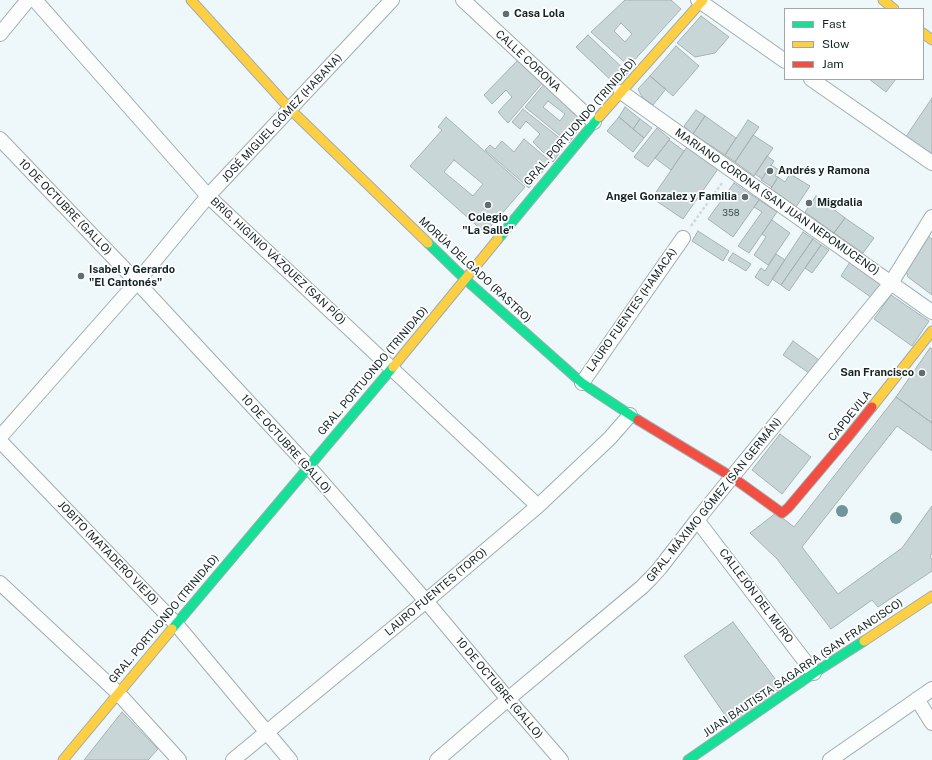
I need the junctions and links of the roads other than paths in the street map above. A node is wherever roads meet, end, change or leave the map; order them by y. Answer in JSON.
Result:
{"nodes":[{"id":1,"x":28,"y":0,"type":"edge"},
{"id":2,"x":35,"y":0,"type":"edge"},
{"id":3,"x":191,"y":0,"type":"edge"},
{"id":4,"x":392,"y":0,"type":"edge"},
{"id":5,"x":463,"y":0,"type":"edge"},
{"id":6,"x":883,"y":0,"type":"edge"},
{"id":7,"x":701,"y":1,"type":"edge"},
{"id":8,"x":893,"y":8,"type":"edge"},
{"id":9,"x":0,"y":34,"type":"edge"},
{"id":10,"x":924,"y":34,"type":"edge"},
{"id":11,"x":932,"y":40,"type":"edge"},
{"id":12,"x":784,"y":60,"type":"edge"},
{"id":13,"x":812,"y":80,"type":"edge"},
{"id":14,"x":621,"y":92,"type":"junction"},
{"id":15,"x":290,"y":109,"type":"junction"},
{"id":16,"x":594,"y":122,"type":"junction"},
{"id":17,"x":0,"y":138,"type":"edge"},
{"id":18,"x":932,"y":163,"type":"edge"},
{"id":19,"x":208,"y":196,"type":"junction"},
{"id":20,"x":932,"y":217,"type":"edge"},
{"id":21,"x":683,"y":238,"type":"road end"},
{"id":22,"x":465,"y":280,"type":"junction"},
{"id":23,"x":137,"y":282,"type":"junction"},
{"id":24,"x":891,"y":283,"type":"junction"},
{"id":25,"x":932,"y":312,"type":"edge"},
{"id":26,"x":932,"y":331,"type":"edge"},
{"id":27,"x":392,"y":368,"type":"junction"},
{"id":28,"x":582,"y":383,"type":"junction"},
{"id":29,"x":630,"y":415,"type":"junction"},
{"id":30,"x":0,"y":436,"type":"edge"},
{"id":31,"x":0,"y":441,"type":"edge"},
{"id":32,"x":308,"y":466,"type":"junction"},
{"id":33,"x":732,"y":477,"type":"junction"},
{"id":34,"x":538,"y":506,"type":"junction"},
{"id":35,"x":782,"y":513,"type":"joint"},
{"id":36,"x":697,"y":520,"type":"junction"},
{"id":37,"x":0,"y":583,"type":"edge"},
{"id":38,"x":932,"y":596,"type":"edge"},
{"id":39,"x":426,"y":601,"type":"junction"},
{"id":40,"x":176,"y":624,"type":"junction"},
{"id":41,"x":814,"y":673,"type":"junction"},
{"id":42,"x":932,"y":689,"type":"edge"},
{"id":43,"x":118,"y":693,"type":"junction"},
{"id":44,"x":508,"y":699,"type":"junction"},
{"id":45,"x":917,"y":699,"type":"junction"},
{"id":46,"x":932,"y":723,"type":"edge"},
{"id":47,"x":267,"y":732,"type":"junction"},
{"id":48,"x":63,"y":760,"type":"edge"},
{"id":49,"x":179,"y":760,"type":"edge"},
{"id":50,"x":233,"y":760,"type":"edge"},
{"id":51,"x":290,"y":760,"type":"edge"},
{"id":52,"x":437,"y":760,"type":"edge"},
{"id":53,"x":561,"y":760,"type":"edge"},
{"id":54,"x":688,"y":760,"type":"edge"},
{"id":55,"x":830,"y":760,"type":"edge"}],
"edges":[{"from":1,"to":9,"type":"street"},
{"from":2,"to":19,"type":"street","name":"BRIG. HIGINIO VÁZQUEZ (SAN PÍO)"},
{"from":3,"to":15,"type":"street","name":"MORÚA DELGADO (RASTRO)"},
{"from":4,"to":15,"type":"street","name":"JOSÉ MIGUEL GÓMEZ (HABANA)"},
{"from":5,"to":16,"type":"street","name":"CALLE CORONA"},
{"from":6,"to":8,"type":"street"},
{"from":7,"to":12,"type":"street"},
{"from":7,"to":14,"type":"street","name":"GRAL. PORTUONDO (TRINIDAD)"},
{"from":10,"to":11,"type":"street"},
{"from":13,"to":18,"type":"street"},
{"from":14,"to":16,"type":"street","name":"GRAL. PORTUONDO (TRINIDAD)"},
{"from":14,"to":24,"type":"street","name":"MARIANO CORONA (SAN JUAN NEPOMUCENO)"},
{"from":15,"to":19,"type":"street","name":"JOSÉ MIGUEL GÓMEZ (HABANA)"},
{"from":15,"to":22,"type":"street","name":"MORÚA DELGADO (RASTRO)"},
{"from":16,"to":22,"type":"street","name":"GRAL. PORTUONDO (TRINIDAD)"},
{"from":17,"to":23,"type":"street","name":"10 DE OCTUBRE (GALLO)"},
{"from":19,"to":23,"type":"street","name":"JOSÉ MIGUEL GÓMEZ (HABANA)"},
{"from":19,"to":27,"type":"street","name":"BRIG. HIGINIO VÁZQUEZ (SAN PÍO)"},
{"from":20,"to":24,"type":"street","name":"GRAL. MÁXIMO GÓMEZ (SAN GERMÁN)"},
{"from":21,"to":28,"type":"street","name":"LAURO FUENTES (HAMACA)"},
{"from":22,"to":27,"type":"street","name":"GRAL. PORTUONDO (TRINIDAD)"},
{"from":22,"to":28,"type":"street","name":"MORÚA DELGADO (RASTRO)"},
{"from":23,"to":30,"type":"street","name":"JOSÉ MIGUEL GÓMEZ (HABANA)"},
{"from":23,"to":32,"type":"street","name":"10 DE OCTUBRE (GALLO)"},
{"from":24,"to":25,"type":"street","name":"MARIANO CORONA (SAN JUAN NEPOMUCENO)"},
{"from":24,"to":33,"type":"street","name":"GRAL. MÁXIMO GÓMEZ (SAN GERMÁN)"},
{"from":26,"to":35,"type":"street","name":"CAPDEVILA"},
{"from":27,"to":32,"type":"street","name":"GRAL. PORTUONDO (TRINIDAD)"},
{"from":27,"to":34,"type":"street","name":"BRIG. HIGINIO VÁZQUEZ (SAN PÍO)"},
{"from":28,"to":29,"type":"street","name":"MORÚA DELGADO (RASTRO)"},
{"from":29,"to":33,"type":"street","name":"MORÚA DELGADO (RASTRO)"},
{"from":29,"to":34,"type":"street","name":"LAURO FUENTES (TORO)"},
{"from":31,"to":40,"type":"street","name":"JOBITO (MATADERO VIEJO)"},
{"from":32,"to":39,"type":"street","name":"10 DE OCTUBRE (GALLO)"},
{"from":32,"to":40,"type":"street","name":"GRAL. PORTUONDO (TRINIDAD)"},
{"from":33,"to":35,"type":"street","name":"MORÚA DELGADO (RASTRO)"},
{"from":33,"to":36,"type":"street","name":"GRAL. MÁXIMO GÓMEZ (SAN GERMÁN)"},
{"from":34,"to":39,"type":"street","name":"LAURO FUENTES (TORO)"},
{"from":36,"to":41,"type":"street","name":"CALLEJÓN DEL MURO"},
{"from":36,"to":44,"type":"street","name":"GRAL. MÁXIMO GÓMEZ (SAN GERMÁN)"},
{"from":37,"to":43,"type":"street"},
{"from":38,"to":41,"type":"street","name":"JUAN BAUTISTA SAGARRA (SAN FRANCISCO)"},
{"from":39,"to":44,"type":"street","name":"10 DE OCTUBRE (GALLO)"},
{"from":39,"to":47,"type":"street","name":"LAURO FUENTES (TORO)"},
{"from":40,"to":43,"type":"street","name":"GRAL. PORTUONDO (TRINIDAD)"},
{"from":40,"to":47,"type":"street","name":"JOBITO (MATADERO VIEJO)"},
{"from":41,"to":54,"type":"street","name":"JUAN BAUTISTA SAGARRA (SAN FRANCISCO)"},
{"from":42,"to":45,"type":"street"},
{"from":43,"to":48,"type":"street","name":"GRAL. PORTUONDO (TRINIDAD)"},
{"from":43,"to":49,"type":"street"},
{"from":44,"to":52,"type":"street","name":"GRAL. MÁXIMO GÓMEZ (SAN GERMÁN)"},
{"from":44,"to":53,"type":"street","name":"10 DE OCTUBRE (GALLO)"},
{"from":45,"to":46,"type":"street"},
{"from":45,"to":55,"type":"street"},
{"from":47,"to":50,"type":"street","name":"LAURO FUENTES (TORO)"},
{"from":47,"to":51,"type":"street","name":"JOBITO (MATADERO VIEJO)"}]}
